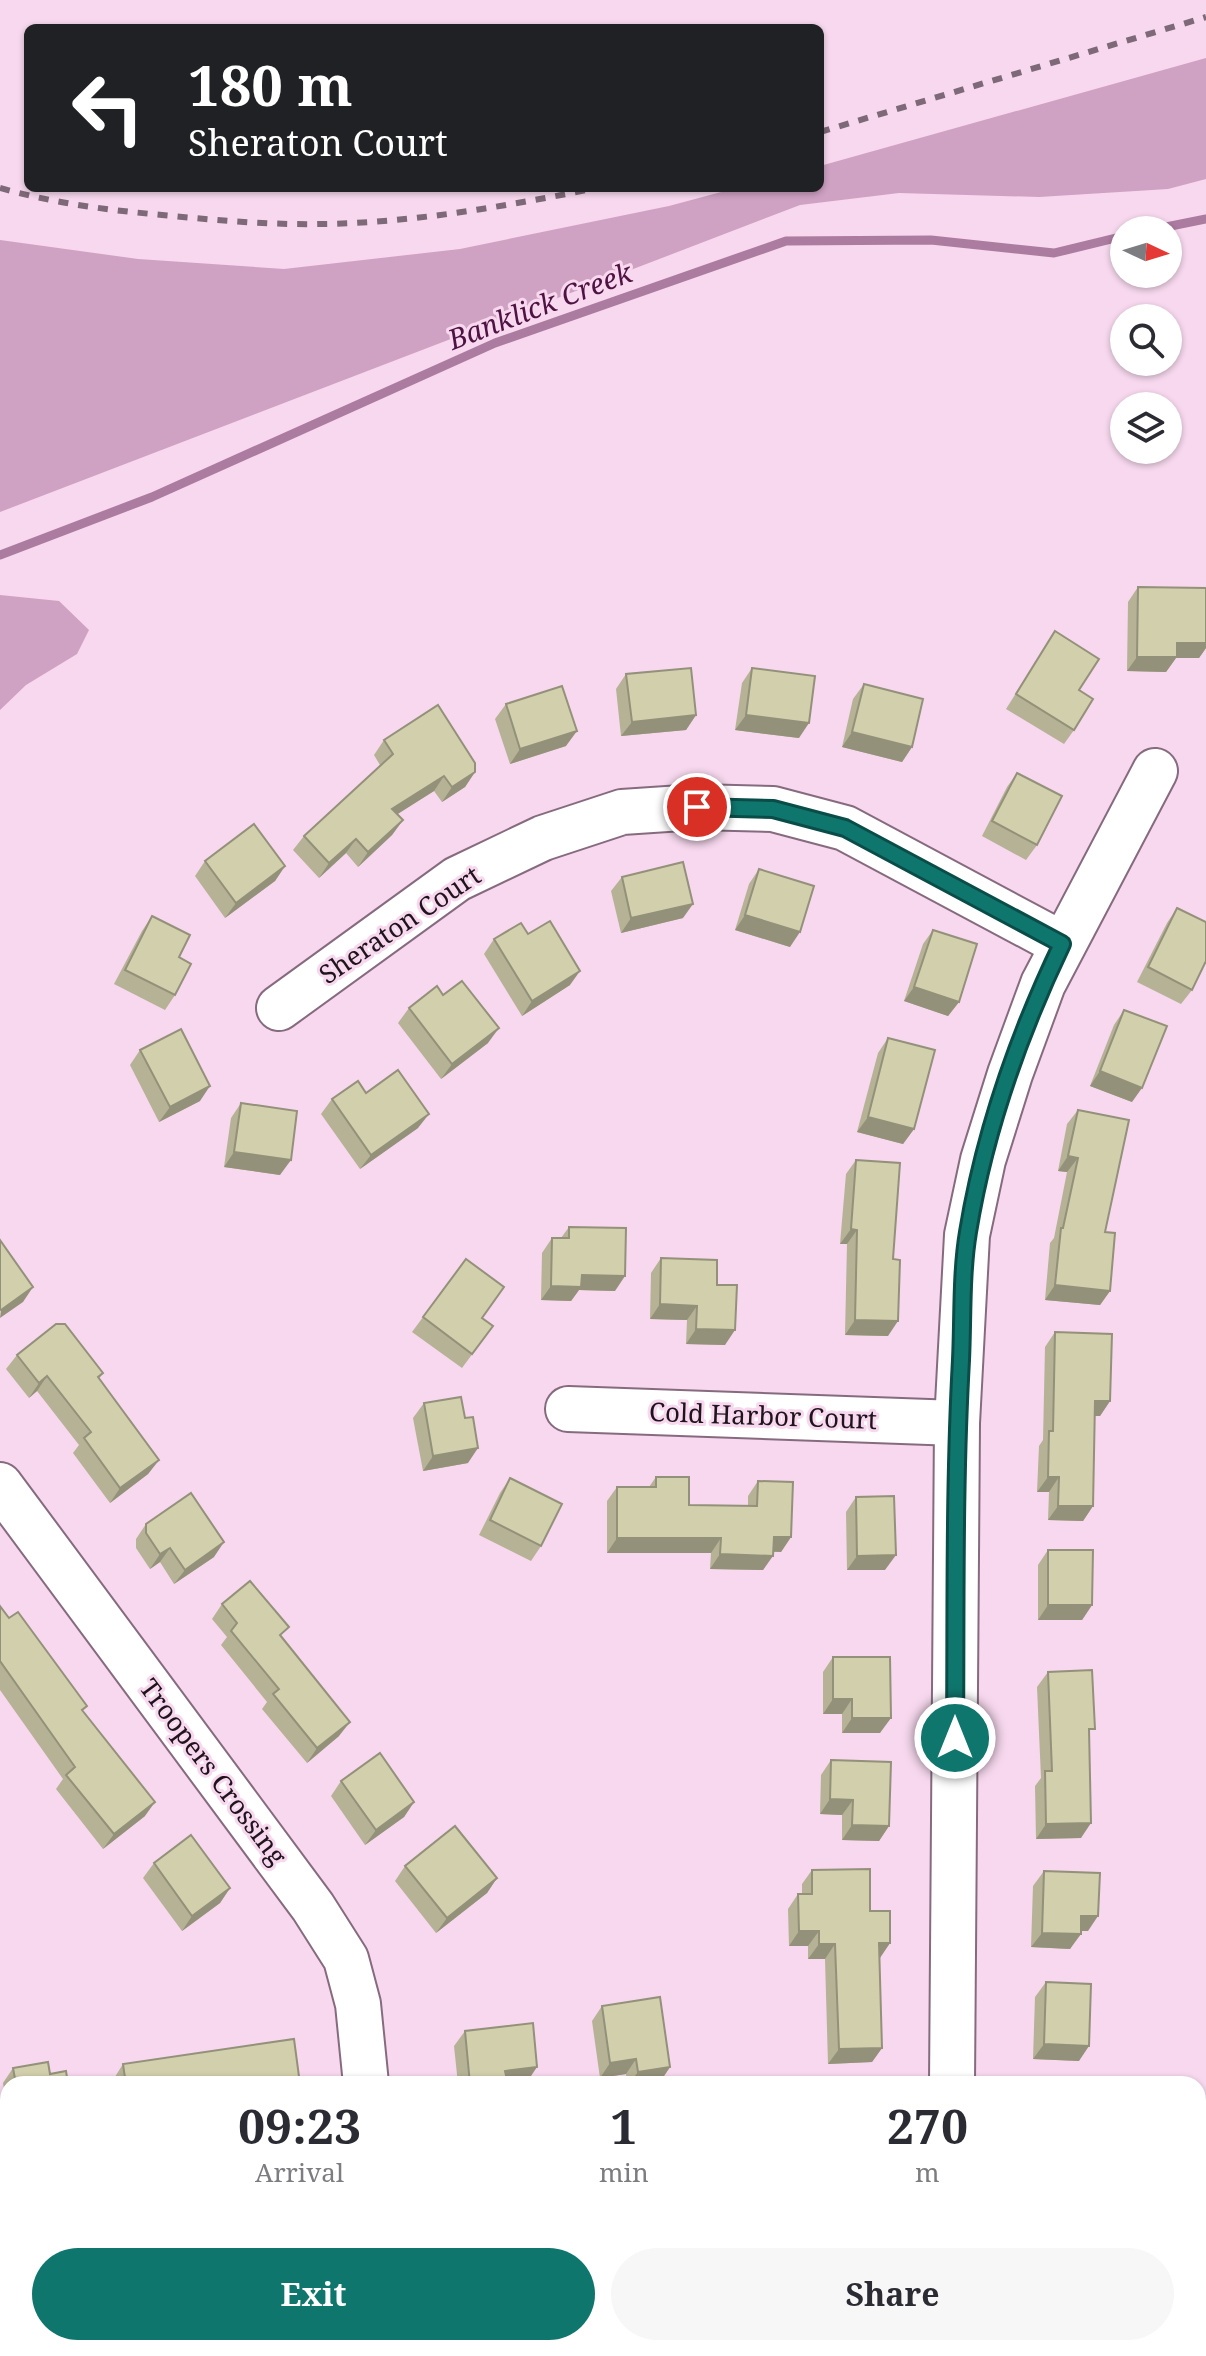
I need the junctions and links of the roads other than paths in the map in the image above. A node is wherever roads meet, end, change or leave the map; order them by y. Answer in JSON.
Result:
{"nodes":[{"id":1,"x":1155,"y":771,"type":"dead end"},
{"id":2,"x":1062,"y":944,"type":"junction"},
{"id":3,"x":279,"y":1008,"type":"dead end"},
{"id":4,"x":568,"y":1409,"type":"dead end"},
{"id":5,"x":957,"y":1423,"type":"junction"},
{"id":6,"x":0,"y":1485,"type":"edge"},
{"id":7,"x":365,"y":2076,"type":"edge"},
{"id":8,"x":952,"y":2076,"type":"edge"}],
"edges":[{"from":1,"to":2,"type":"street"},
{"from":2,"to":3,"type":"street","name":"Sheraton Court"},
{"from":2,"to":5,"type":"street"},
{"from":4,"to":5,"type":"street","name":"Cold Harbor Court"},
{"from":5,"to":8,"type":"street"},
{"from":6,"to":7,"type":"street","name":"Troopers Crossing"}]}
